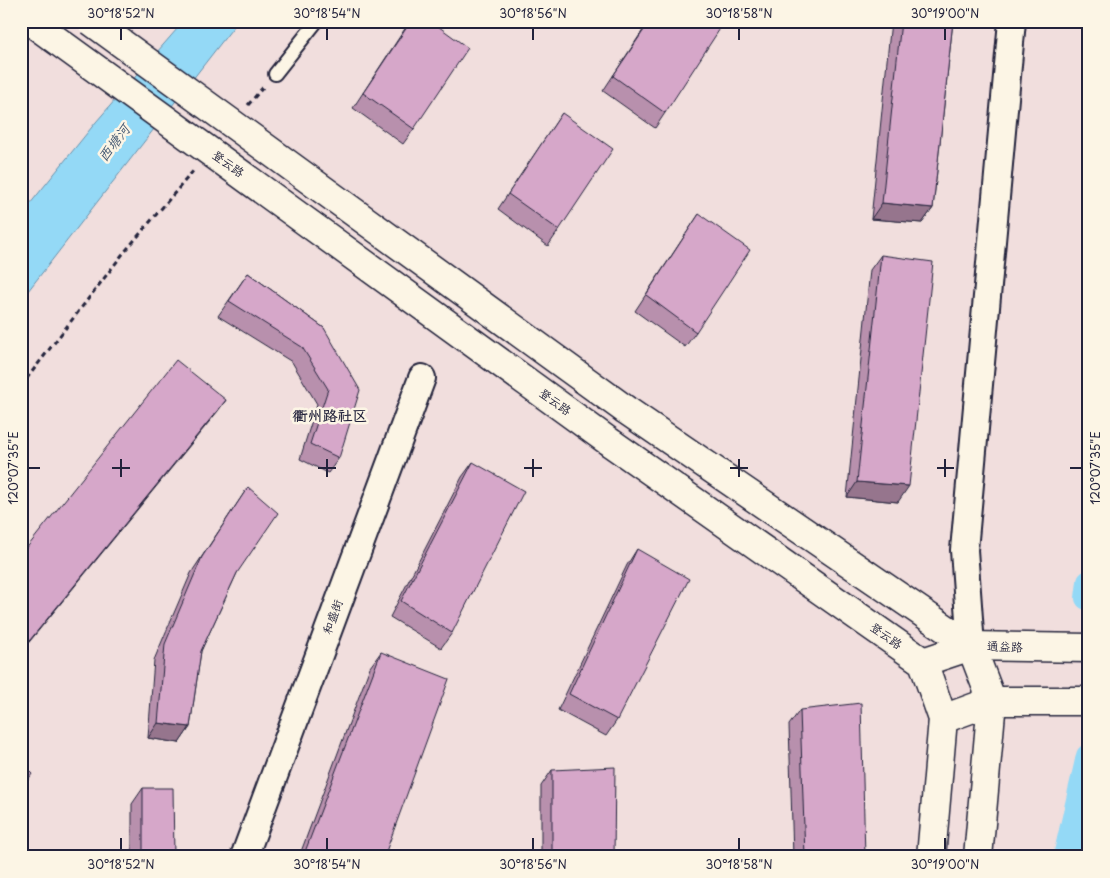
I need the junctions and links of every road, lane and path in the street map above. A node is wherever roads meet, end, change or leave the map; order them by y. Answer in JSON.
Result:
{"nodes":[{"id":1,"x":30,"y":21,"type":"edge"},
{"id":2,"x":91,"y":21,"type":"edge"},
{"id":3,"x":317,"y":21,"type":"edge"},
{"id":4,"x":1012,"y":21,"type":"edge"},
{"id":5,"x":275,"y":74,"type":"joint"},
{"id":6,"x":244,"y":110,"type":"dead end"},
{"id":7,"x":196,"y":168,"type":"dead end"},
{"id":8,"x":422,"y":378,"type":"dead end"},
{"id":9,"x":21,"y":386,"type":"edge"},
{"id":10,"x":971,"y":646,"type":"junction"},
{"id":11,"x":1089,"y":648,"type":"edge"},
{"id":12,"x":923,"y":662,"type":"junction"},
{"id":13,"x":992,"y":701,"type":"junction"},
{"id":14,"x":1089,"y":701,"type":"edge"},
{"id":15,"x":943,"y":719,"type":"junction"},
{"id":16,"x":244,"y":857,"type":"edge"},
{"id":17,"x":931,"y":857,"type":"edge"},
{"id":18,"x":978,"y":857,"type":"edge"}],
"edges":[{"from":1,"to":12,"type":"main road","name":"登云路","bridge":true},
{"from":2,"to":10,"type":"main road","bridge":true},
{"from":3,"to":5,"type":"lane"},
{"from":4,"to":10,"type":"street"},
{"from":5,"to":6,"type":"path"},
{"from":7,"to":9,"type":"path"},
{"from":8,"to":16,"type":"street","name":"和盛街"},
{"from":10,"to":11,"type":"main road","name":"通益路"},
{"from":10,"to":12,"type":"main road","name":"通益路"},
{"from":10,"to":13,"type":"main road"},
{"from":12,"to":15,"type":"main road"},
{"from":13,"to":14,"type":"main road"},
{"from":13,"to":15,"type":"main road"},
{"from":13,"to":18,"type":"main road"},
{"from":15,"to":17,"type":"main road"}]}
